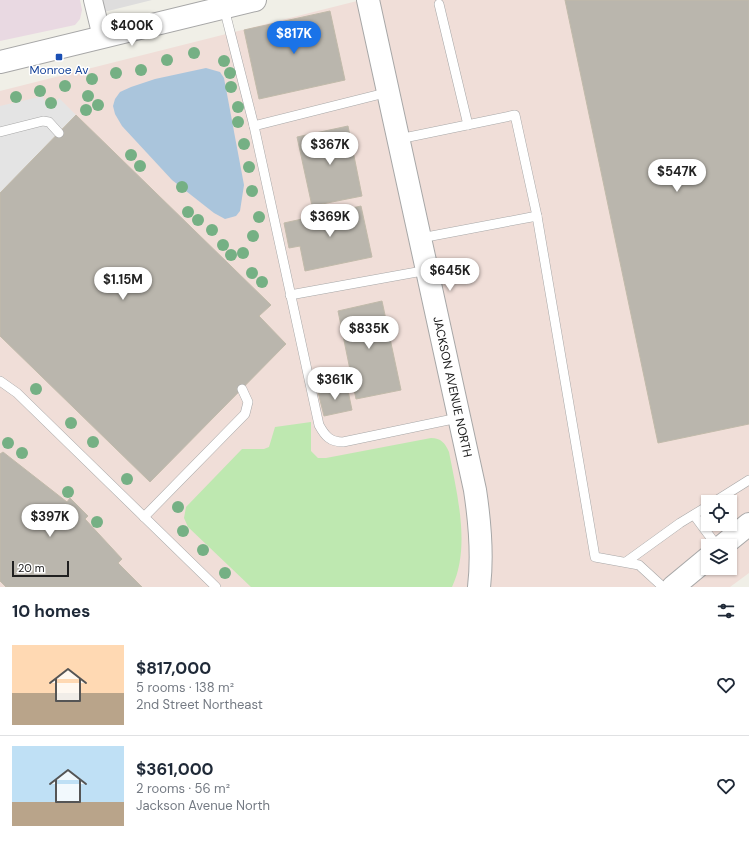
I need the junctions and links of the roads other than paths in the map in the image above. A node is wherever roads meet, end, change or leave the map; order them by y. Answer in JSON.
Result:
{"nodes":[{"id":1,"x":93,"y":0,"type":"edge"},
{"id":2,"x":256,"y":0,"type":"edge"},
{"id":3,"x":368,"y":0,"type":"edge"},
{"id":4,"x":439,"y":4,"type":"dead end"},
{"id":5,"x":224,"y":8,"type":"junction"},
{"id":6,"x":102,"y":37,"type":"junction"},
{"id":7,"x":0,"y":62,"type":"edge"},
{"id":8,"x":389,"y":92,"type":"junction"},
{"id":9,"x":468,"y":125,"type":"junction"},
{"id":10,"x":254,"y":126,"type":"junction"},
{"id":11,"x":0,"y":132,"type":"edge"},
{"id":12,"x":59,"y":133,"type":"dead end"},
{"id":13,"x":399,"y":139,"type":"junction"},
{"id":14,"x":537,"y":216,"type":"junction"},
{"id":15,"x":421,"y":238,"type":"junction"},
{"id":16,"x":428,"y":270,"type":"junction"},
{"id":17,"x":290,"y":295,"type":"junction"},
{"id":18,"x":0,"y":381,"type":"edge"},
{"id":19,"x":242,"y":389,"type":"dead end"},
{"id":20,"x":458,"y":418,"type":"junction"},
{"id":21,"x":749,"y":480,"type":"edge"},
{"id":22,"x":725,"y":495,"type":"edge"},
{"id":23,"x":701,"y":510,"type":"edge"},
{"id":24,"x":694,"y":515,"type":"junction"},
{"id":25,"x":144,"y":517,"type":"junction"},
{"id":26,"x":749,"y":524,"type":"edge"},
{"id":27,"x":712,"y":539,"type":"edge"},
{"id":28,"x":731,"y":539,"type":"edge"},
{"id":29,"x":626,"y":562,"type":"junction"},
{"id":30,"x":701,"y":564,"type":"edge"},
{"id":31,"x":216,"y":587,"type":"edge"},
{"id":32,"x":479,"y":587,"type":"edge"},
{"id":33,"x":664,"y":587,"type":"edge"},
{"id":34,"x":673,"y":587,"type":"edge"}],
"edges":[{"from":1,"to":6,"type":"street"},
{"from":2,"to":5,"type":"street"},
{"from":3,"to":8,"type":"street","name":"JACKSON AVENUE NORTH"},
{"from":4,"to":9,"type":"lane"},
{"from":5,"to":6,"type":"street"},
{"from":5,"to":10,"type":"lane"},
{"from":6,"to":7,"type":"street"},
{"from":8,"to":10,"type":"lane"},
{"from":8,"to":13,"type":"street","name":"JACKSON AVENUE NORTH"},
{"from":9,"to":13,"type":"lane"},
{"from":9,"to":14,"type":"lane"},
{"from":10,"to":17,"type":"lane"},
{"from":11,"to":12,"type":"lane"},
{"from":13,"to":15,"type":"street","name":"JACKSON AVENUE NORTH"},
{"from":14,"to":15,"type":"lane"},
{"from":14,"to":29,"type":"lane"},
{"from":15,"to":16,"type":"street","name":"JACKSON AVENUE NORTH"},
{"from":16,"to":17,"type":"lane"},
{"from":16,"to":20,"type":"street","name":"JACKSON AVENUE NORTH"},
{"from":17,"to":20,"type":"lane"},
{"from":18,"to":25,"type":"lane"},
{"from":19,"to":25,"type":"lane"},
{"from":20,"to":32,"type":"street","name":"JACKSON AVENUE NORTH"},
{"from":21,"to":22,"type":"lane"},
{"from":23,"to":24,"type":"lane"},
{"from":24,"to":27,"type":"lane"},
{"from":24,"to":29,"type":"lane"},
{"from":25,"to":31,"type":"lane"},
{"from":26,"to":28,"type":"street"},
{"from":29,"to":33,"type":"lane"},
{"from":30,"to":34,"type":"street"}]}
